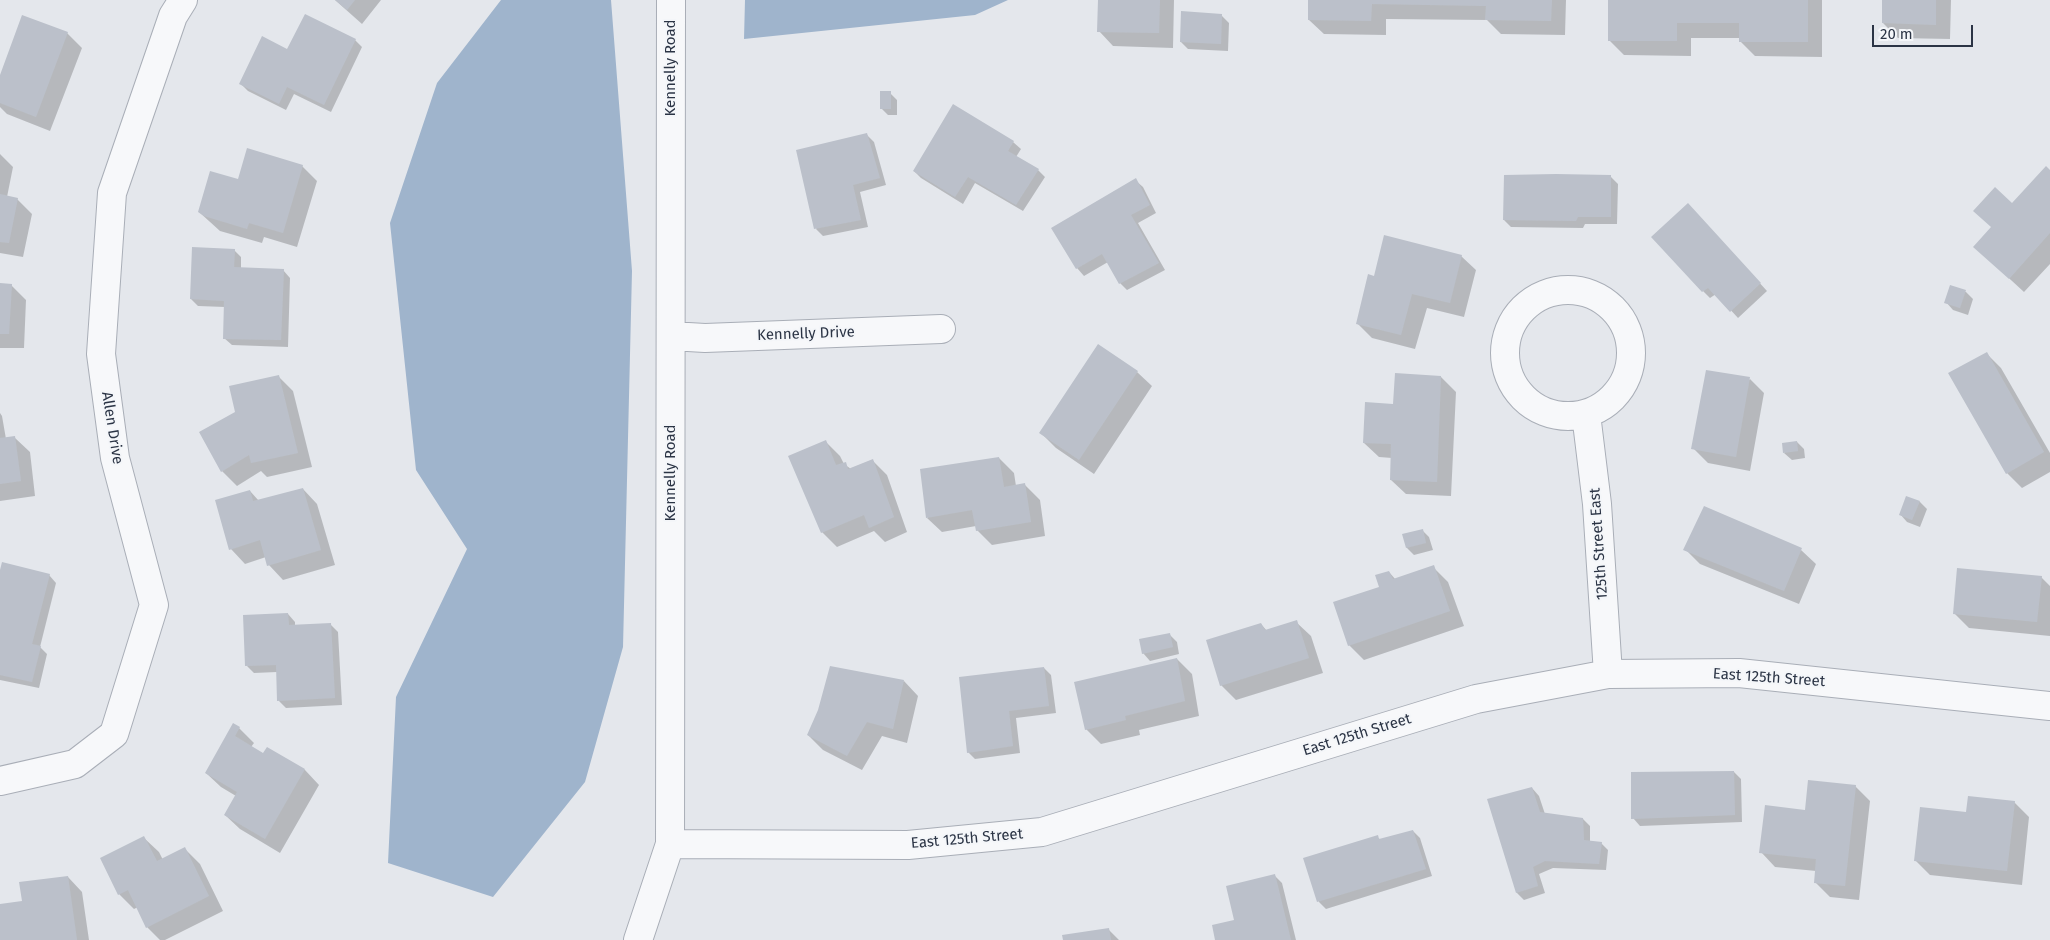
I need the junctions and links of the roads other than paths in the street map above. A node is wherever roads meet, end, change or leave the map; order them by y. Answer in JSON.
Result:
{"nodes":[{"id":1,"x":183,"y":0,"type":"edge"},
{"id":2,"x":670,"y":0,"type":"edge"},
{"id":3,"x":942,"y":329,"type":"dead end"},
{"id":4,"x":671,"y":336,"type":"junction"},
{"id":5,"x":1586,"y":414,"type":"junction"},
{"id":6,"x":1608,"y":674,"type":"junction"},
{"id":7,"x":2050,"y":706,"type":"edge"},
{"id":8,"x":0,"y":781,"type":"edge"},
{"id":9,"x":670,"y":844,"type":"junction"},
{"id":10,"x":638,"y":940,"type":"edge"}],
"edges":[{"from":1,"to":8,"type":"street","name":"Allen Drive"},
{"from":2,"to":4,"type":"street","name":"Kennelly Road"},
{"from":3,"to":4,"type":"street","name":"Kennelly Drive"},
{"from":4,"to":9,"type":"street","name":"Kennelly Road"},
{"from":5,"to":5,"type":"street"},
{"from":5,"to":6,"type":"street","name":"125th Street East"},
{"from":6,"to":7,"type":"street","name":"East 125th Street"},
{"from":6,"to":9,"type":"street","name":"East 125th Street"},
{"from":9,"to":10,"type":"street","name":"Kennelly Road"}]}
